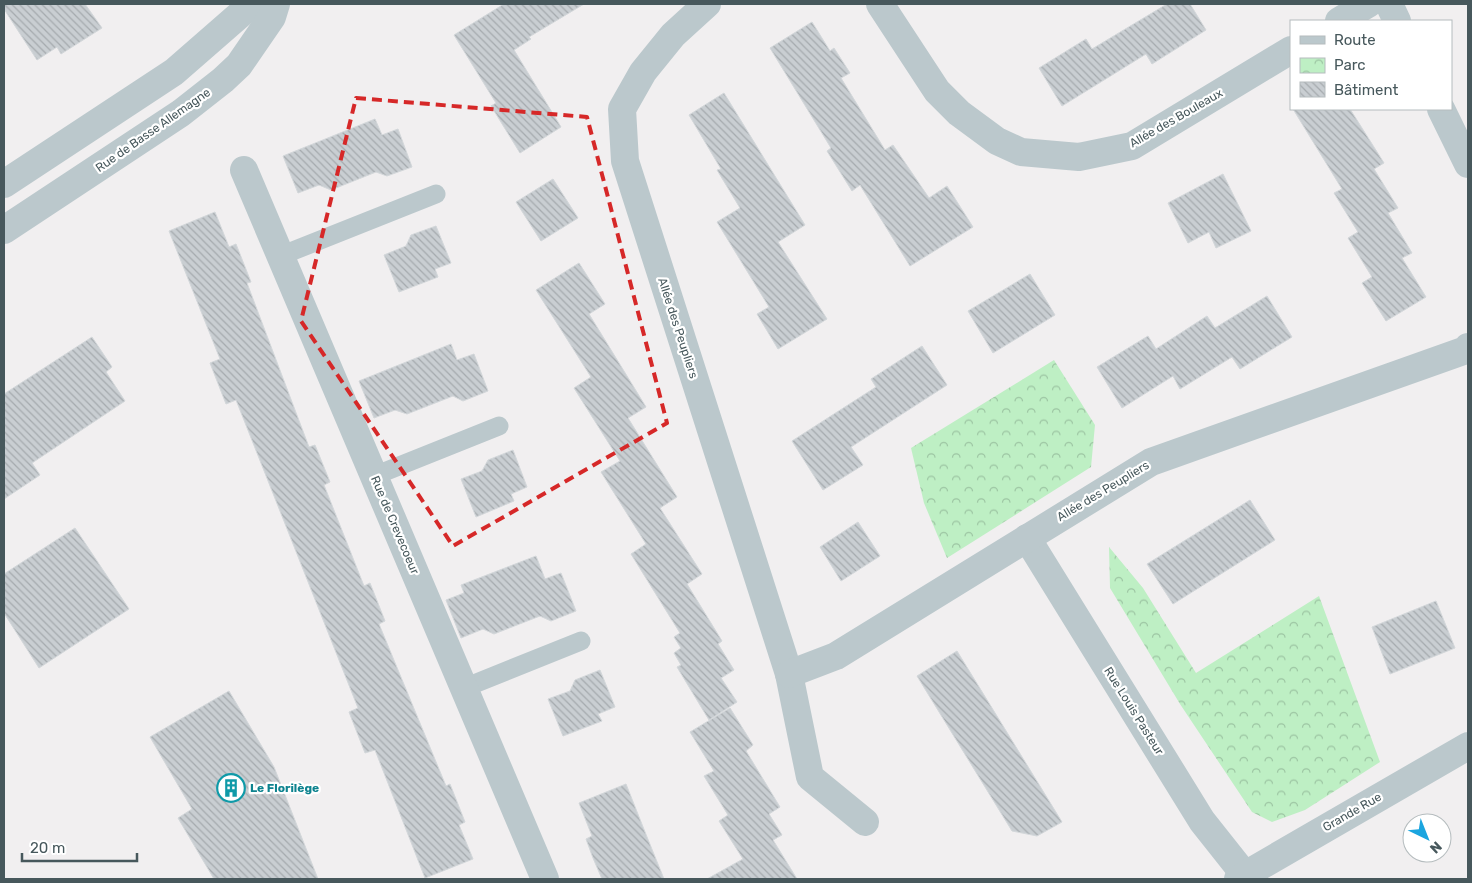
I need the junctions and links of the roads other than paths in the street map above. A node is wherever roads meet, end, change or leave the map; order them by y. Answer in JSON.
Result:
{"nodes":[{"id":1,"x":252,"y":4,"type":"edge"},
{"id":2,"x":276,"y":4,"type":"edge"},
{"id":3,"x":708,"y":4,"type":"edge"},
{"id":4,"x":880,"y":4,"type":"edge"},
{"id":5,"x":1368,"y":4,"type":"edge"},
{"id":6,"x":1389,"y":4,"type":"edge"},
{"id":7,"x":1341,"y":20,"type":"edge"},
{"id":8,"x":1397,"y":20,"type":"edge"},
{"id":9,"x":1290,"y":51,"type":"edge"},
{"id":10,"x":1441,"y":110,"type":"edge"},
{"id":11,"x":1468,"y":164,"type":"edge"},
{"id":12,"x":244,"y":170,"type":"dead end"},
{"id":13,"x":4,"y":184,"type":"edge"},
{"id":14,"x":436,"y":194,"type":"dead end"},
{"id":15,"x":4,"y":230,"type":"edge"},
{"id":16,"x":280,"y":256,"type":"junction"},
{"id":17,"x":1468,"y":347,"type":"edge"},
{"id":18,"x":499,"y":426,"type":"dead end"},
{"id":19,"x":374,"y":476,"type":"junction"},
{"id":20,"x":1027,"y":538,"type":"junction"},
{"id":21,"x":581,"y":641,"type":"dead end"},
{"id":22,"x":789,"y":674,"type":"junction"},
{"id":23,"x":464,"y":688,"type":"junction"},
{"id":24,"x":1468,"y":746,"type":"edge"},
{"id":25,"x":865,"y":822,"type":"dead end"},
{"id":26,"x":1243,"y":878,"type":"edge"},
{"id":27,"x":545,"y":879,"type":"edge"}],
"edges":[{"from":1,"to":13,"type":"street"},
{"from":2,"to":15,"type":"street","name":"Rue de Basse Allemagne"},
{"from":3,"to":22,"type":"street","name":"Allée des Peupliers"},
{"from":4,"to":9,"type":"street","name":"Allée des Bouleaux"},
{"from":5,"to":7,"type":"street"},
{"from":6,"to":8,"type":"street"},
{"from":10,"to":11,"type":"street"},
{"from":12,"to":16,"type":"street","name":"Rue de Crevecoeur"},
{"from":14,"to":16,"type":"lane"},
{"from":16,"to":19,"type":"street","name":"Rue de Crevecoeur"},
{"from":17,"to":20,"type":"street","name":"Allée des Peupliers"},
{"from":18,"to":19,"type":"lane"},
{"from":19,"to":23,"type":"street","name":"Rue de Crevecoeur"},
{"from":20,"to":22,"type":"street","name":"Allée des Peupliers"},
{"from":20,"to":26,"type":"street","name":"Rue Louis Pasteur"},
{"from":21,"to":23,"type":"lane"},
{"from":22,"to":25,"type":"street","name":"Allée des Peupliers"},
{"from":23,"to":27,"type":"street","name":"Rue de Crevecoeur"},
{"from":24,"to":26,"type":"street","name":"Grande Rue"}]}
